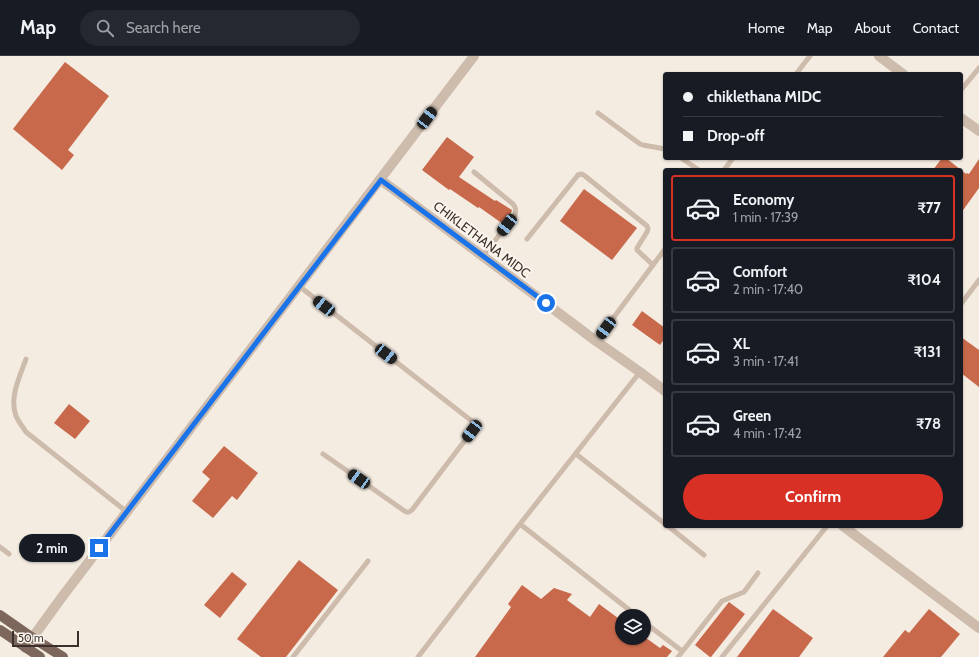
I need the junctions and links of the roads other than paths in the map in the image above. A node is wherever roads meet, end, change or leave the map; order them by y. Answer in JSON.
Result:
{"nodes":[{"id":1,"x":474,"y":56,"type":"edge"},
{"id":2,"x":810,"y":56,"type":"edge"},
{"id":3,"x":879,"y":56,"type":"edge"},
{"id":4,"x":979,"y":68,"type":"edge"},
{"id":5,"x":798,"y":72,"type":"edge"},
{"id":6,"x":900,"y":72,"type":"edge"},
{"id":7,"x":963,"y":88,"type":"edge"},
{"id":8,"x":598,"y":113,"type":"dead end"},
{"id":9,"x":963,"y":119,"type":"edge"},
{"id":10,"x":979,"y":131,"type":"edge"},
{"id":11,"x":663,"y":149,"type":"edge"},
{"id":12,"x":684,"y":160,"type":"edge"},
{"id":13,"x":696,"y":168,"type":"edge"},
{"id":14,"x":474,"y":172,"type":"dead end"},
{"id":15,"x":381,"y":180,"type":"junction"},
{"id":16,"x":527,"y":239,"type":"dead end"},
{"id":17,"x":663,"y":252,"type":"edge"},
{"id":18,"x":483,"y":256,"type":"junction"},
{"id":19,"x":653,"y":266,"type":"junction"},
{"id":20,"x":979,"y":280,"type":"edge"},
{"id":21,"x":299,"y":286,"type":"junction"},
{"id":22,"x":963,"y":301,"type":"edge"},
{"id":23,"x":596,"y":341,"type":"junction"},
{"id":24,"x":26,"y":359,"type":"dead end"},
{"id":25,"x":640,"y":372,"type":"junction"},
{"id":26,"x":663,"y":389,"type":"edge"},
{"id":27,"x":323,"y":454,"type":"dead end"},
{"id":28,"x":576,"y":454,"type":"junction"},
{"id":29,"x":127,"y":512,"type":"junction"},
{"id":30,"x":663,"y":522,"type":"edge"},
{"id":31,"x":520,"y":524,"type":"junction"},
{"id":32,"x":671,"y":528,"type":"edge"},
{"id":33,"x":825,"y":528,"type":"edge"},
{"id":34,"x":846,"y":528,"type":"edge"},
{"id":35,"x":0,"y":546,"type":"edge"},
{"id":36,"x":9,"y":554,"type":"dead end"},
{"id":37,"x":704,"y":554,"type":"dead end"},
{"id":38,"x":368,"y":561,"type":"dead end"},
{"id":39,"x":758,"y":573,"type":"dead end"},
{"id":40,"x":628,"y":609,"type":"edge"},
{"id":41,"x":0,"y":615,"type":"edge"},
{"id":42,"x":651,"y":627,"type":"edge"},
{"id":43,"x":979,"y":628,"type":"edge"},
{"id":44,"x":0,"y":630,"type":"edge"},
{"id":45,"x":33,"y":638,"type":"junction"},
{"id":46,"x":25,"y":648,"type":"junction"},
{"id":47,"x":682,"y":651,"type":"junction"},
{"id":48,"x":40,"y":657,"type":"edge"},
{"id":49,"x":64,"y":657,"type":"edge"},
{"id":50,"x":293,"y":657,"type":"edge"},
{"id":51,"x":418,"y":657,"type":"edge"},
{"id":52,"x":678,"y":657,"type":"edge"},
{"id":53,"x":722,"y":657,"type":"edge"}],
"edges":[{"from":1,"to":15,"type":"street"},
{"from":2,"to":5,"type":"lane"},
{"from":3,"to":6,"type":"street"},
{"from":4,"to":7,"type":"lane"},
{"from":8,"to":11,"type":"lane"},
{"from":9,"to":10,"type":"street"},
{"from":12,"to":13,"type":"lane"},
{"from":14,"to":18,"type":"lane"},
{"from":15,"to":18,"type":"street","name":"CHIKLETHANA MIDC"},
{"from":15,"to":21,"type":"street"},
{"from":16,"to":19,"type":"lane"},
{"from":17,"to":19,"type":"lane"},
{"from":18,"to":23,"type":"street","name":"CHIKLETHANA MIDC"},
{"from":19,"to":23,"type":"lane"},
{"from":20,"to":22,"type":"lane"},
{"from":21,"to":27,"type":"lane"},
{"from":21,"to":29,"type":"street"},
{"from":23,"to":25,"type":"street","name":"CHIKLETHANA MIDC"},
{"from":24,"to":29,"type":"lane"},
{"from":25,"to":26,"type":"street","name":"CHIKLETHANA MIDC"},
{"from":25,"to":28,"type":"lane"},
{"from":28,"to":30,"type":"lane"},
{"from":28,"to":31,"type":"lane"},
{"from":29,"to":45,"type":"street"},
{"from":31,"to":40,"type":"lane"},
{"from":31,"to":51,"type":"lane"},
{"from":32,"to":37,"type":"lane"},
{"from":33,"to":53,"type":"lane"},
{"from":34,"to":43,"type":"street"},
{"from":35,"to":36,"type":"lane"},
{"from":38,"to":50,"type":"lane"},
{"from":39,"to":47,"type":"lane"},
{"from":41,"to":45,"type":"main road"},
{"from":42,"to":47,"type":"lane"},
{"from":44,"to":46,"type":"main road"},
{"from":45,"to":46,"type":"street"},
{"from":45,"to":49,"type":"main road"},
{"from":46,"to":48,"type":"main road"},
{"from":47,"to":52,"type":"lane"}]}
